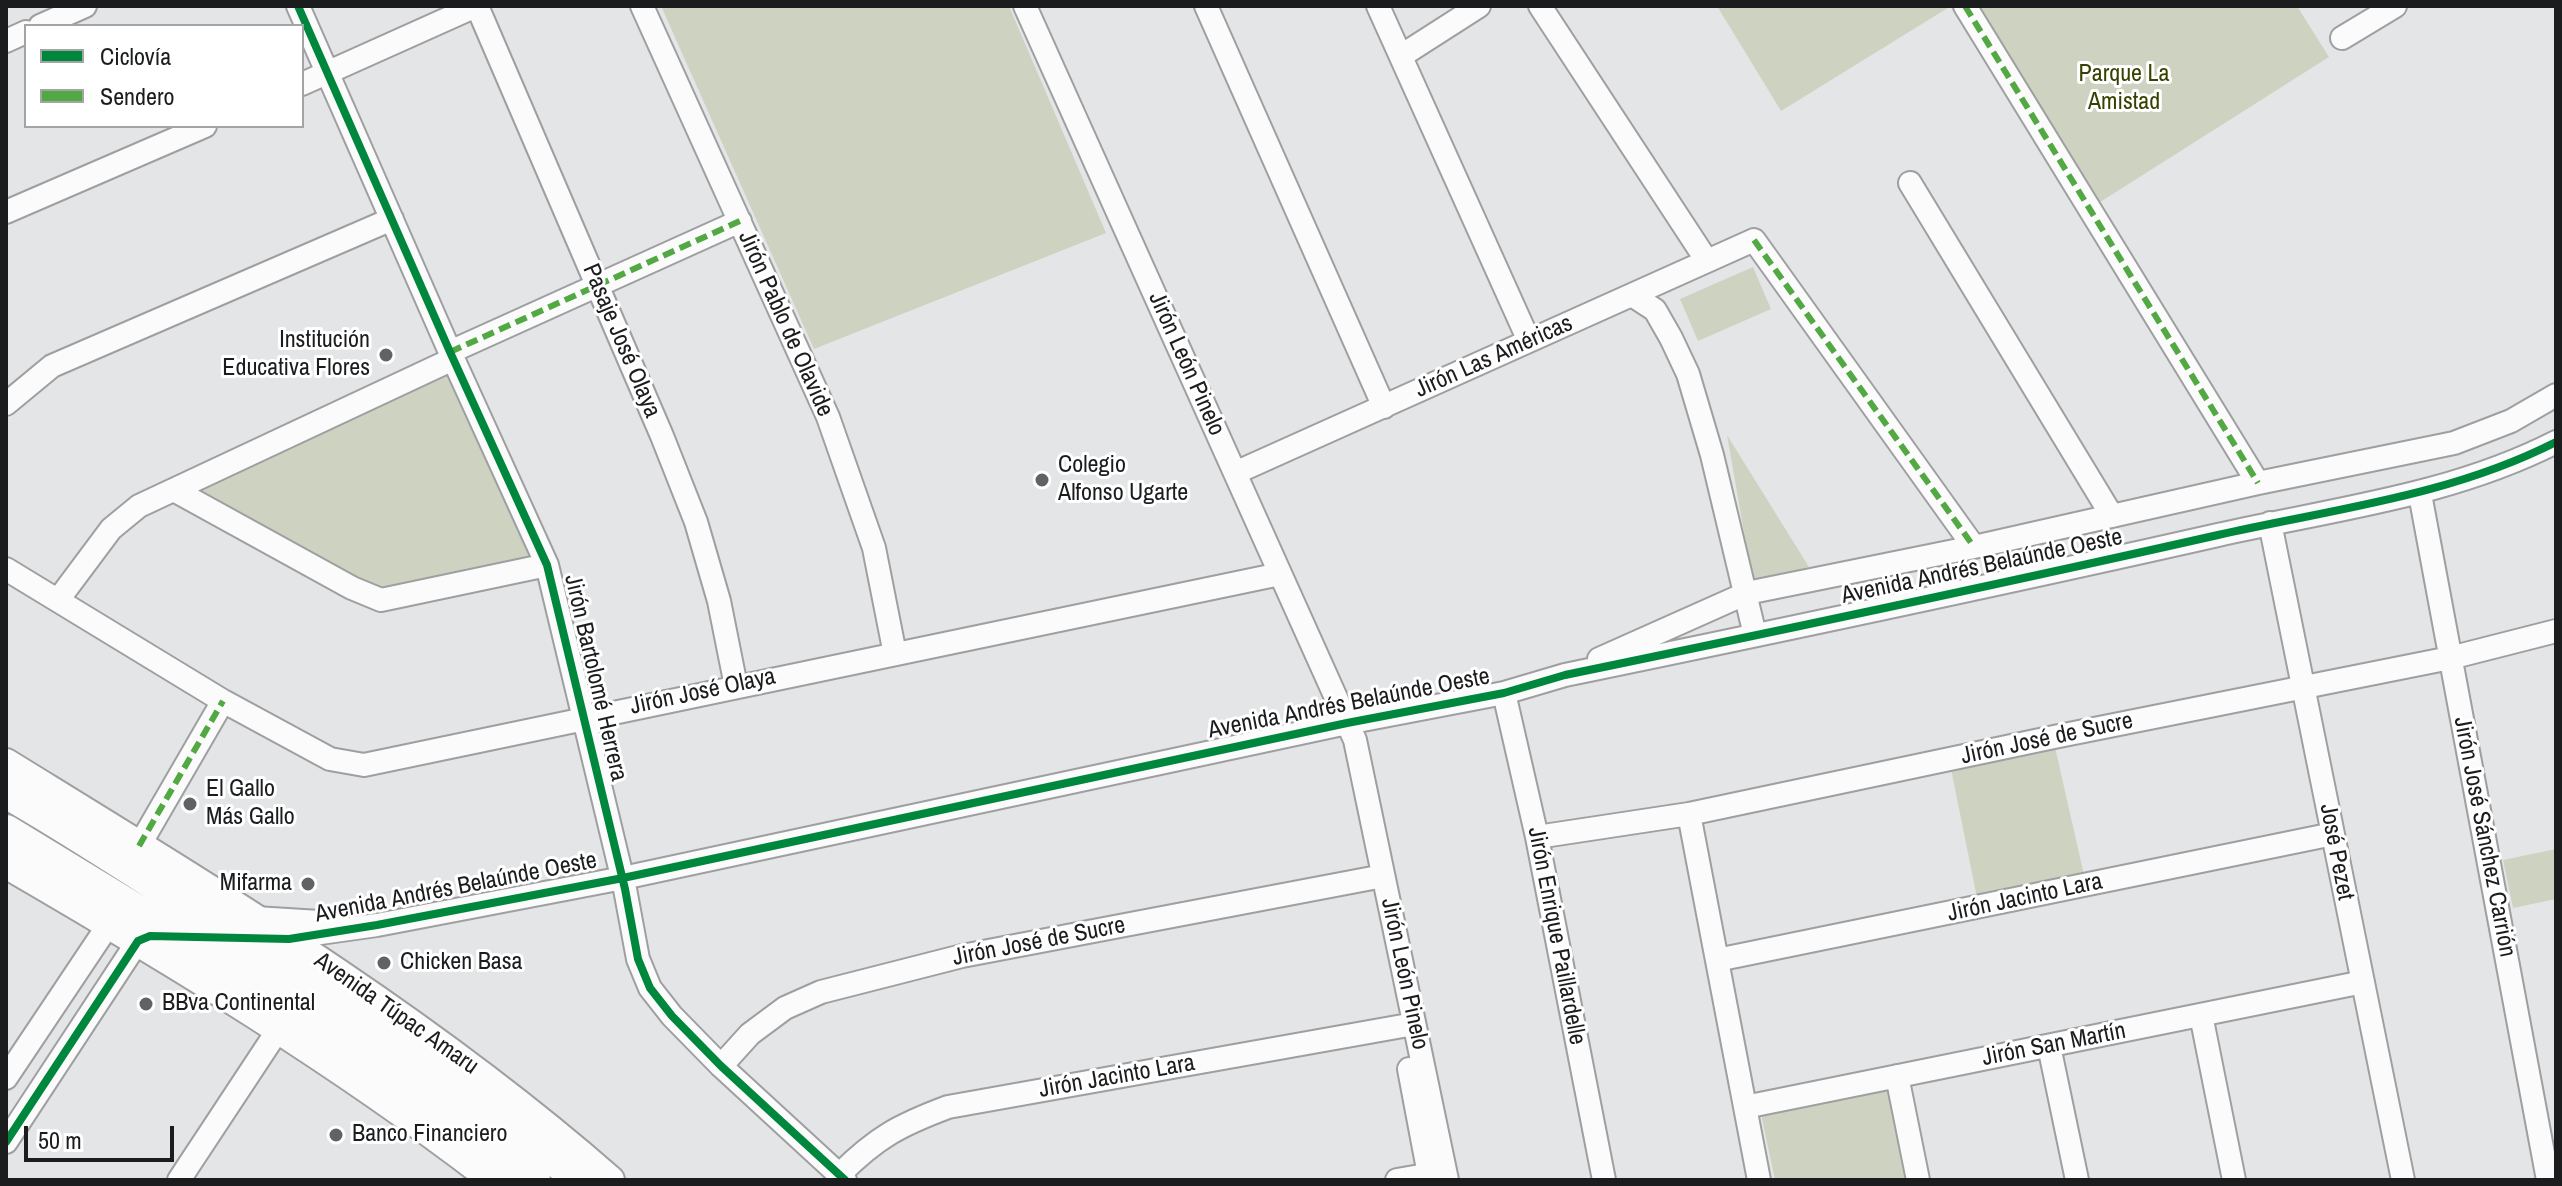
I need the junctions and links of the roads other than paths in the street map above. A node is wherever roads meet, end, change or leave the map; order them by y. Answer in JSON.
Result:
{"nodes":[{"id":1,"x":85,"y":6,"type":"edge"},
{"id":2,"x":298,"y":6,"type":"edge"},
{"id":3,"x":476,"y":6,"type":"edge"},
{"id":4,"x":642,"y":6,"type":"edge"},
{"id":5,"x":1025,"y":6,"type":"edge"},
{"id":6,"x":1206,"y":6,"type":"edge"},
{"id":7,"x":1378,"y":6,"type":"edge"},
{"id":8,"x":1479,"y":6,"type":"edge"},
{"id":9,"x":1540,"y":6,"type":"edge"},
{"id":10,"x":1965,"y":6,"type":"edge"},
{"id":11,"x":2395,"y":6,"type":"edge"},
{"id":12,"x":44,"y":24,"type":"edge"},
{"id":13,"x":2342,"y":38,"type":"dead end"},
{"id":14,"x":1401,"y":56,"type":"junction"},
{"id":15,"x":329,"y":72,"type":"junction"},
{"id":16,"x":304,"y":83,"type":"edge"},
{"id":17,"x":200,"y":128,"type":"edge"},
{"id":18,"x":1910,"y":183,"type":"dead end"},
{"id":19,"x":6,"y":212,"type":"edge"},
{"id":20,"x":392,"y":219,"type":"junction"},
{"id":21,"x":740,"y":221,"type":"junction"},
{"id":22,"x":1707,"y":261,"type":"junction"},
{"id":23,"x":597,"y":286,"type":"junction"},
{"id":24,"x":1632,"y":295,"type":"junction"},
{"id":25,"x":1529,"y":341,"type":"junction"},
{"id":26,"x":452,"y":356,"type":"junction"},
{"id":27,"x":2556,"y":395,"type":"edge"},
{"id":28,"x":6,"y":404,"type":"edge"},
{"id":29,"x":1384,"y":407,"type":"junction"},
{"id":30,"x":2556,"y":442,"type":"edge"},
{"id":31,"x":1235,"y":473,"type":"junction"},
{"id":32,"x":2258,"y":483,"type":"junction"},
{"id":33,"x":174,"y":490,"type":"junction"},
{"id":34,"x":2420,"y":494,"type":"junction"},
{"id":35,"x":2112,"y":516,"type":"junction"},
{"id":36,"x":2270,"y":523,"type":"junction"},
{"id":37,"x":1974,"y":547,"type":"junction"},
{"id":38,"x":547,"y":565,"type":"junction"},
{"id":39,"x":6,"y":569,"type":"edge"},
{"id":40,"x":1280,"y":574,"type":"junction"},
{"id":41,"x":1747,"y":593,"type":"junction"},
{"id":42,"x":58,"y":600,"type":"junction"},
{"id":43,"x":2556,"y":631,"type":"edge"},
{"id":44,"x":1755,"y":635,"type":"junction"},
{"id":45,"x":895,"y":654,"type":"junction"},
{"id":46,"x":2450,"y":658,"type":"junction"},
{"id":47,"x":1565,"y":675,"type":"junction"},
{"id":48,"x":736,"y":686,"type":"junction"},
{"id":49,"x":2303,"y":687,"type":"junction"},
{"id":50,"x":1504,"y":693,"type":"junction"},
{"id":51,"x":223,"y":701,"type":"junction"},
{"id":52,"x":583,"y":717,"type":"junction"},
{"id":53,"x":1347,"y":723,"type":"junction"},
{"id":54,"x":6,"y":763,"type":"edge"},
{"id":55,"x":6,"y":792,"type":"edge"},
{"id":56,"x":1689,"y":814,"type":"junction"},
{"id":57,"x":6,"y":831,"type":"edge"},
{"id":58,"x":2333,"y":834,"type":"junction"},
{"id":59,"x":1537,"y":837,"type":"junction"},
{"id":60,"x":139,"y":846,"type":"junction"},
{"id":61,"x":6,"y":864,"type":"edge"},
{"id":62,"x":1377,"y":877,"type":"junction"},
{"id":63,"x":623,"y":878,"type":"junction"},
{"id":64,"x":118,"y":914,"type":"junction"},
{"id":65,"x":188,"y":922,"type":"junction"},
{"id":66,"x":377,"y":925,"type":"junction"},
{"id":67,"x":249,"y":929,"type":"junction"},
{"id":68,"x":289,"y":939,"type":"junction"},
{"id":69,"x":138,"y":941,"type":"junction"},
{"id":70,"x":1717,"y":960,"type":"junction"},
{"id":71,"x":2363,"y":982,"type":"junction"},
{"id":72,"x":2201,"y":1015,"type":"junction"},
{"id":73,"x":1407,"y":1025,"type":"junction"},
{"id":74,"x":278,"y":1030,"type":"junction"},
{"id":75,"x":2049,"y":1046,"type":"junction"},
{"id":76,"x":721,"y":1066,"type":"junction"},
{"id":77,"x":1897,"y":1076,"type":"junction"},
{"id":78,"x":6,"y":1078,"type":"edge"},
{"id":79,"x":1745,"y":1107,"type":"junction"},
{"id":80,"x":6,"y":1142,"type":"edge"},
{"id":81,"x":187,"y":1177,"type":"edge"},
{"id":82,"x":842,"y":1177,"type":"edge"},
{"id":83,"x":1438,"y":1177,"type":"edge"},
{"id":84,"x":493,"y":1180,"type":"edge"},
{"id":85,"x":534,"y":1180,"type":"edge"},
{"id":86,"x":580,"y":1180,"type":"edge"},
{"id":87,"x":610,"y":1180,"type":"edge"},
{"id":88,"x":1397,"y":1180,"type":"edge"},
{"id":89,"x":1604,"y":1180,"type":"edge"},
{"id":90,"x":1759,"y":1180,"type":"edge"},
{"id":91,"x":1918,"y":1180,"type":"edge"},
{"id":92,"x":2077,"y":1180,"type":"edge"},
{"id":93,"x":2234,"y":1180,"type":"edge"},
{"id":94,"x":2403,"y":1180,"type":"edge"},
{"id":95,"x":2548,"y":1180,"type":"edge"}],
"edges":[{"from":1,"to":12,"type":"street"},
{"from":2,"to":15,"type":"street","name":"Jirón Bartolomé Herrera"},
{"from":3,"to":15,"type":"street"},
{"from":3,"to":23,"type":"street","name":"Pasaje José Olaya"},
{"from":4,"to":21,"type":"street","name":"Jirón Pablo de Olavide"},
{"from":5,"to":31,"type":"street","name":"Jirón León Pinelo"},
{"from":6,"to":29,"type":"street"},
{"from":7,"to":14,"type":"street"},
{"from":8,"to":14,"type":"street"},
{"from":9,"to":22,"type":"street"},
{"from":10,"to":32,"type":"street"},
{"from":11,"to":13,"type":"street"},
{"from":14,"to":25,"type":"street"},
{"from":15,"to":16,"type":"street"},
{"from":15,"to":20,"type":"street","name":"Jirón Bartolomé Herrera"},
{"from":17,"to":19,"type":"street"},
{"from":18,"to":35,"type":"street"},
{"from":20,"to":26,"type":"street","name":"Jirón Bartolomé Herrera"},
{"from":20,"to":28,"type":"street"},
{"from":21,"to":23,"type":"street"},
{"from":21,"to":45,"type":"street","name":"Jirón Pablo de Olavide"},
{"from":22,"to":24,"type":"street","name":"Jirón Las Américas"},
{"from":22,"to":37,"type":"street","name":"Jirón Las Américas"},
{"from":23,"to":26,"type":"street"},
{"from":23,"to":48,"type":"street","name":"Pasaje José Olaya"},
{"from":24,"to":25,"type":"street","name":"Jirón Las Américas"},
{"from":24,"to":41,"type":"street"},
{"from":25,"to":29,"type":"street","name":"Jirón Las Américas"},
{"from":26,"to":33,"type":"street"},
{"from":26,"to":38,"type":"street","name":"Jirón Bartolomé Herrera"},
{"from":27,"to":32,"type":"street","name":"Avenida Andrés Belaúnde Oeste"},
{"from":29,"to":31,"type":"street","name":"Jirón Las Américas"},
{"from":30,"to":34,"type":"street","name":"Avenida Andrés Belaúnde Oeste"},
{"from":31,"to":40,"type":"street","name":"Jirón León Pinelo"},
{"from":32,"to":35,"type":"street","name":"Avenida Andrés Belaúnde Oeste"},
{"from":33,"to":38,"type":"street"},
{"from":33,"to":42,"type":"street"},
{"from":34,"to":36,"type":"street","name":"Avenida Andrés Belaúnde Oeste"},
{"from":34,"to":46,"type":"street","name":"Jirón José Sánchez Carrión"},
{"from":35,"to":37,"type":"street","name":"Avenida Andrés Belaúnde Oeste"},
{"from":36,"to":44,"type":"street","name":"Avenida Andrés Belaúnde Oeste"},
{"from":36,"to":49,"type":"street","name":"José Pezet"},
{"from":37,"to":41,"type":"street","name":"Avenida Andrés Belaúnde Oeste"},
{"from":38,"to":52,"type":"street","name":"Jirón Bartolomé Herrera"},
{"from":39,"to":42,"type":"street","name":"Jirón José Olaya"},
{"from":40,"to":45,"type":"street","name":"Jirón José Olaya"},
{"from":40,"to":53,"type":"street","name":"Jirón León Pinelo"},
{"from":41,"to":44,"type":"street"},
{"from":41,"to":47,"type":"street","name":"Avenida Andrés Belaúnde Oeste"},
{"from":42,"to":51,"type":"street","name":"Jirón José Olaya"},
{"from":43,"to":46,"type":"street","name":"Jirón José de Sucre"},
{"from":44,"to":47,"type":"street","name":"Avenida Andrés Belaúnde Oeste"},
{"from":45,"to":48,"type":"street","name":"Jirón José Olaya"},
{"from":46,"to":49,"type":"street","name":"Jirón José de Sucre"},
{"from":46,"to":95,"type":"street","name":"Jirón José Sánchez Carrión"},
{"from":47,"to":50,"type":"street","name":"Avenida Andrés Belaúnde Oeste"},
{"from":48,"to":52,"type":"street","name":"Jirón José Olaya"},
{"from":49,"to":56,"type":"street","name":"Jirón José de Sucre"},
{"from":49,"to":58,"type":"street","name":"José Pezet"},
{"from":50,"to":53,"type":"street","name":"Avenida Andrés Belaúnde Oeste"},
{"from":50,"to":59,"type":"street","name":"Jirón Enrique Paillardelle"},
{"from":51,"to":52,"type":"street","name":"Jirón José Olaya"},
{"from":51,"to":60,"type":"street"},
{"from":52,"to":63,"type":"street","name":"Jirón Bartolomé Herrera"},
{"from":53,"to":62,"type":"street","name":"Jirón León Pinelo"},
{"from":53,"to":63,"type":"street","name":"Avenida Andrés Belaúnde Oeste"},
{"from":54,"to":60,"type":"main road","name":"Avenida Túpac Amaru"},
{"from":55,"to":65,"type":"highway","name":"Avenida Túpac Amaru"},
{"from":56,"to":59,"type":"street","name":"Jirón José de Sucre"},
{"from":56,"to":70,"type":"street"},
{"from":57,"to":64,"type":"highway","name":"Avenida Túpac Amaru"},
{"from":58,"to":70,"type":"street","name":"Jirón Jacinto Lara"},
{"from":58,"to":71,"type":"street","name":"José Pezet"},
{"from":59,"to":89,"type":"street","name":"Jirón Enrique Paillardelle"},
{"from":60,"to":67,"type":"main road","name":"Avenida Túpac Amaru"},
{"from":61,"to":64,"type":"main road","name":"Avenida Túpac Amaru"},
{"from":62,"to":73,"type":"street","name":"Jirón León Pinelo"},
{"from":62,"to":76,"type":"street","name":"Jirón José de Sucre"},
{"from":63,"to":66,"type":"street","name":"Avenida Andrés Belaúnde Oeste"},
{"from":63,"to":76,"type":"street","name":"Jirón Bartolomé Herrera"},
{"from":64,"to":65,"type":"highway","name":"Avenida Túpac Amaru"},
{"from":64,"to":69,"type":"main road","name":"Avenida Túpac Amaru"},
{"from":64,"to":78,"type":"street"},
{"from":65,"to":67,"type":"highway","name":"Avenida Túpac Amaru"},
{"from":65,"to":69,"type":"street"},
{"from":65,"to":85,"type":"highway","name":"Avenida Túpac Amaru"},
{"from":66,"to":67,"type":"street","name":"Avenida Andrés Belaúnde Oeste"},
{"from":66,"to":68,"type":"street","name":"Avenida Andrés Belaúnde Oeste"},
{"from":67,"to":68,"type":"main road","name":"Avenida Túpac Amaru"},
{"from":67,"to":86,"type":"highway","name":"Avenida Túpac Amaru"},
{"from":68,"to":87,"type":"main road","name":"Avenida Túpac Amaru"},
{"from":69,"to":74,"type":"main road","name":"Avenida Túpac Amaru"},
{"from":69,"to":80,"type":"street"},
{"from":70,"to":79,"type":"street"},
{"from":71,"to":72,"type":"street","name":"Jirón San Martín"},
{"from":71,"to":94,"type":"street","name":"José Pezet"},
{"from":72,"to":75,"type":"street","name":"Jirón San Martín"},
{"from":72,"to":93,"type":"street"},
{"from":73,"to":82,"type":"street","name":"Jirón Jacinto Lara"},
{"from":73,"to":83,"type":"street","name":"Jirón León Pinelo"},
{"from":74,"to":81,"type":"street"},
{"from":74,"to":84,"type":"main road","name":"Avenida Túpac Amaru"},
{"from":75,"to":77,"type":"street","name":"Jirón San Martín"},
{"from":75,"to":92,"type":"street"},
{"from":76,"to":82,"type":"street","name":"Jirón Bartolomé Herrera"},
{"from":77,"to":79,"type":"street","name":"Jirón San Martín"},
{"from":77,"to":91,"type":"street"},
{"from":79,"to":90,"type":"street"},
{"from":83,"to":88,"type":"street"}]}
